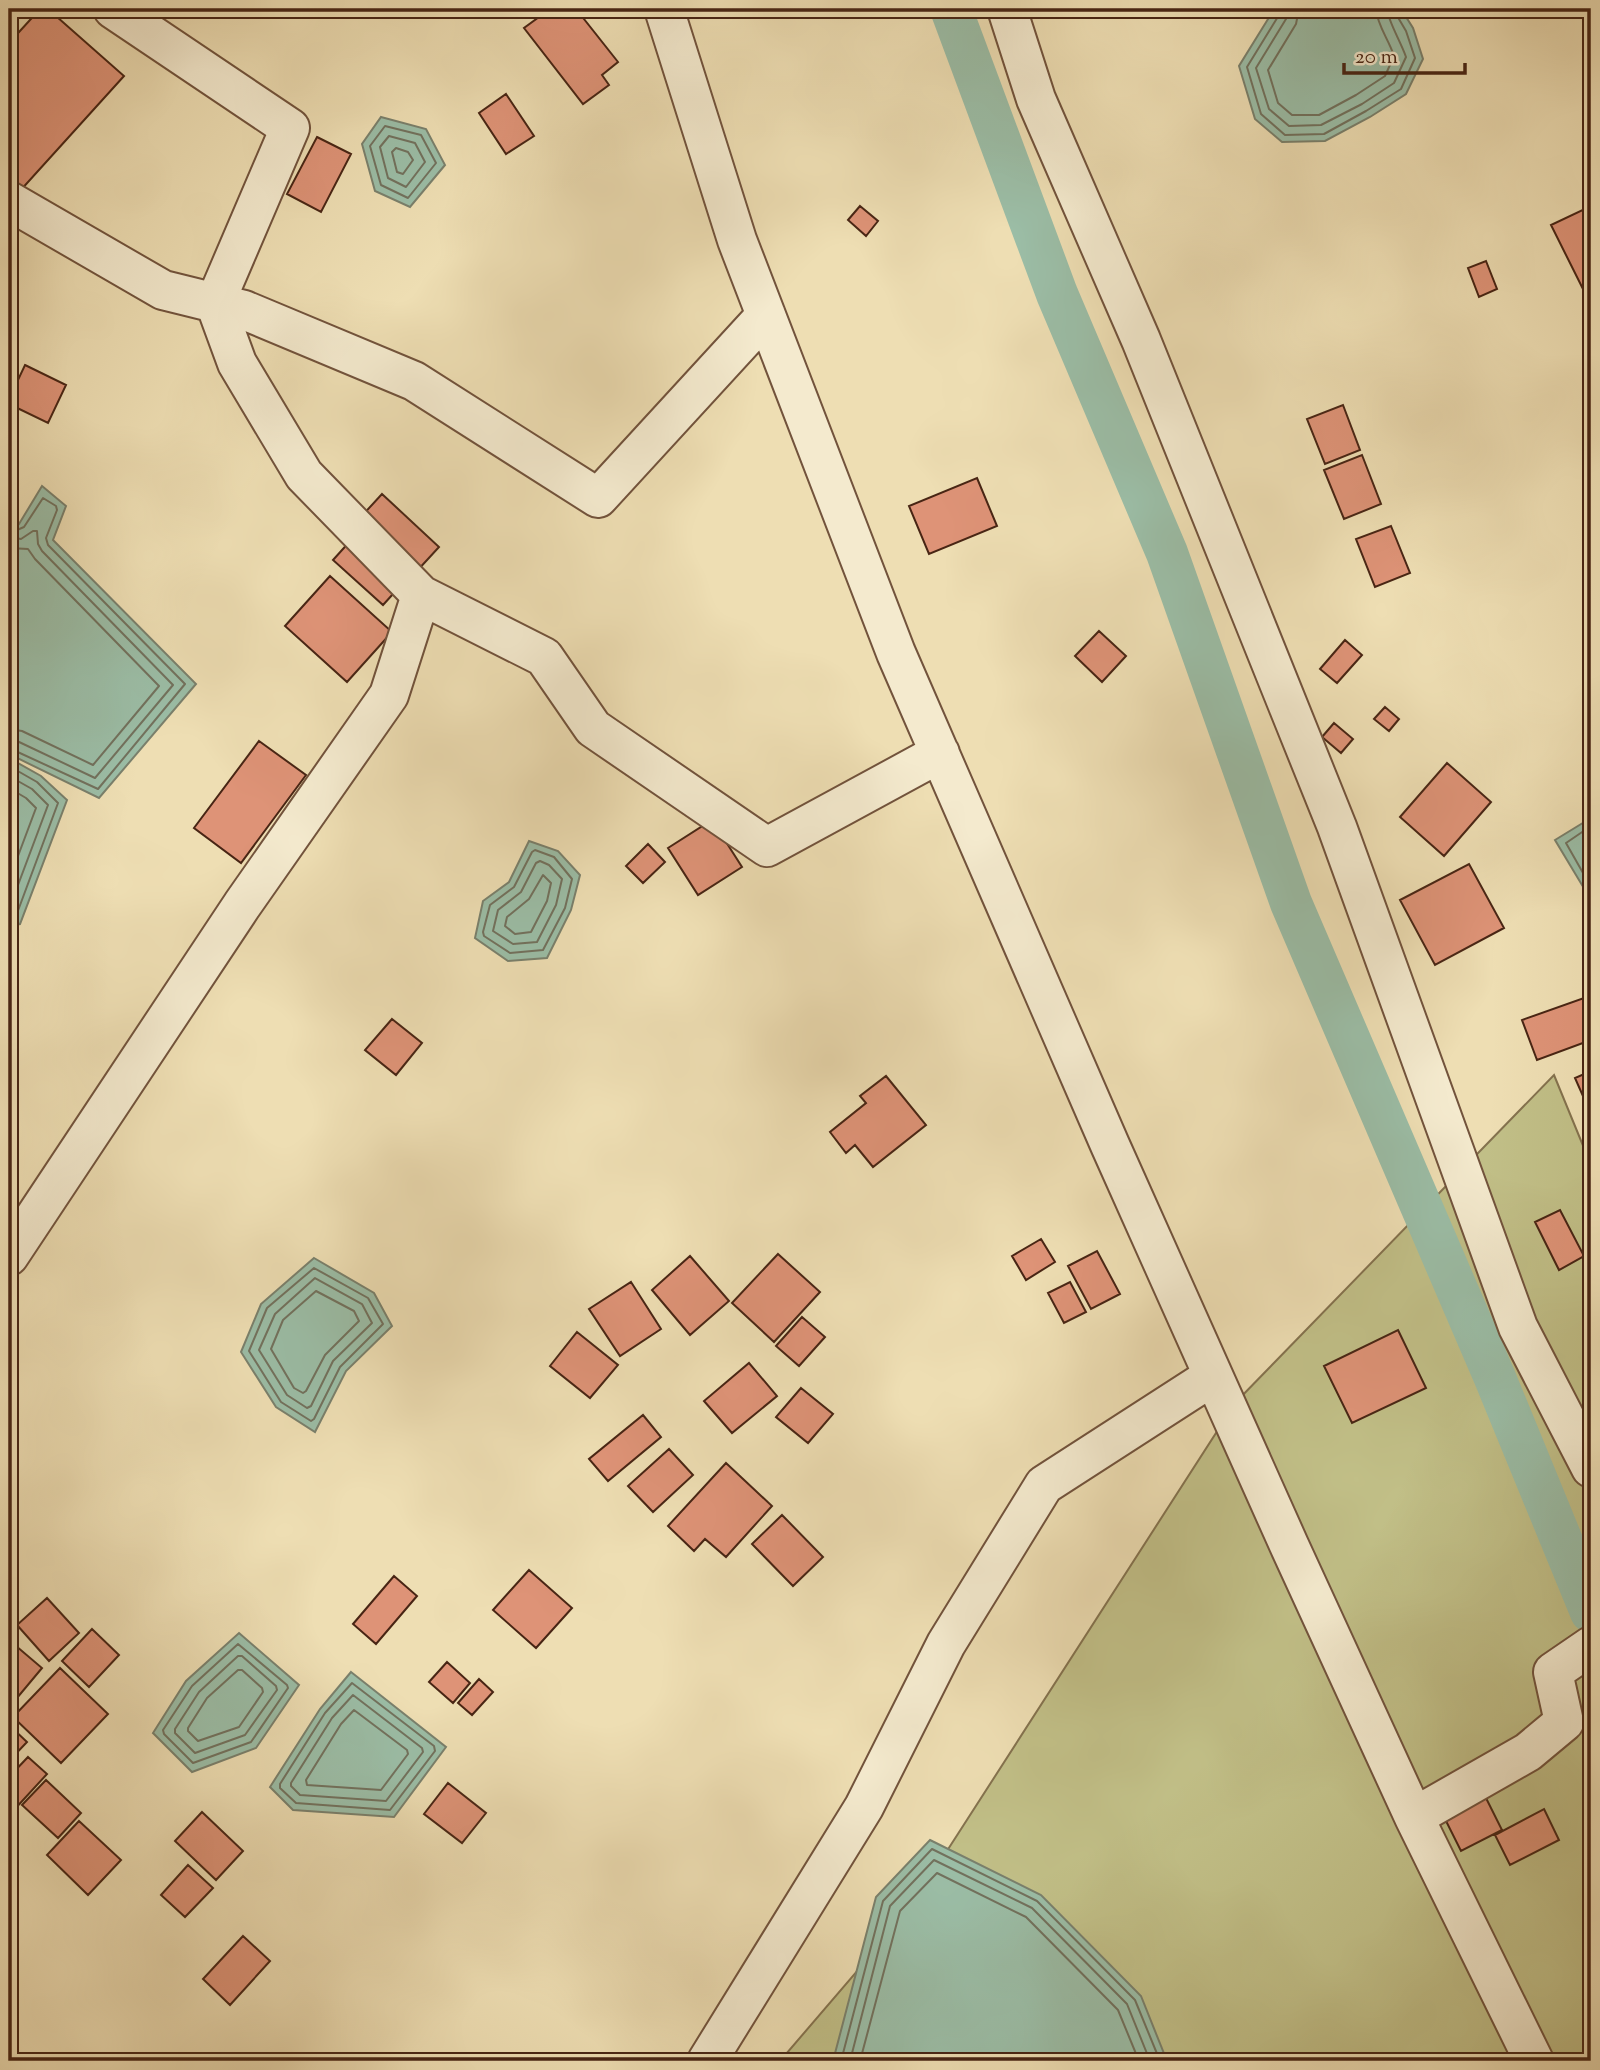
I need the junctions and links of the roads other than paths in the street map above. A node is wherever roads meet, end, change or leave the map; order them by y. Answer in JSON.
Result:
{"nodes":[{"id":1,"x":113,"y":9,"type":"edge"},
{"id":2,"x":664,"y":9,"type":"edge"},
{"id":3,"x":1007,"y":9,"type":"edge"},
{"id":4,"x":9,"y":201,"type":"edge"},
{"id":5,"x":215,"y":303,"type":"junction"},
{"id":6,"x":766,"y":315,"type":"junction"},
{"id":7,"x":421,"y":595,"type":"junction"},
{"id":8,"x":940,"y":753,"type":"junction"},
{"id":9,"x":9,"y":1256,"type":"edge"},
{"id":10,"x":1213,"y":1376,"type":"junction"},
{"id":11,"x":1591,"y":1468,"type":"edge"},
{"id":12,"x":1591,"y":1646,"type":"edge"},
{"id":13,"x":1414,"y":1817,"type":"junction"},
{"id":14,"x":707,"y":2061,"type":"edge"},
{"id":15,"x":1534,"y":2061,"type":"edge"}],
"edges":[{"from":1,"to":5,"type":"street"},
{"from":2,"to":6,"type":"street"},
{"from":3,"to":11,"type":"street"},
{"from":4,"to":5,"type":"street"},
{"from":5,"to":6,"type":"street"},
{"from":5,"to":7,"type":"street"},
{"from":6,"to":8,"type":"street"},
{"from":7,"to":8,"type":"street"},
{"from":7,"to":9,"type":"street"},
{"from":8,"to":10,"type":"street"},
{"from":10,"to":13,"type":"street"},
{"from":10,"to":14,"type":"street"},
{"from":12,"to":13,"type":"street"},
{"from":13,"to":15,"type":"street"}]}
